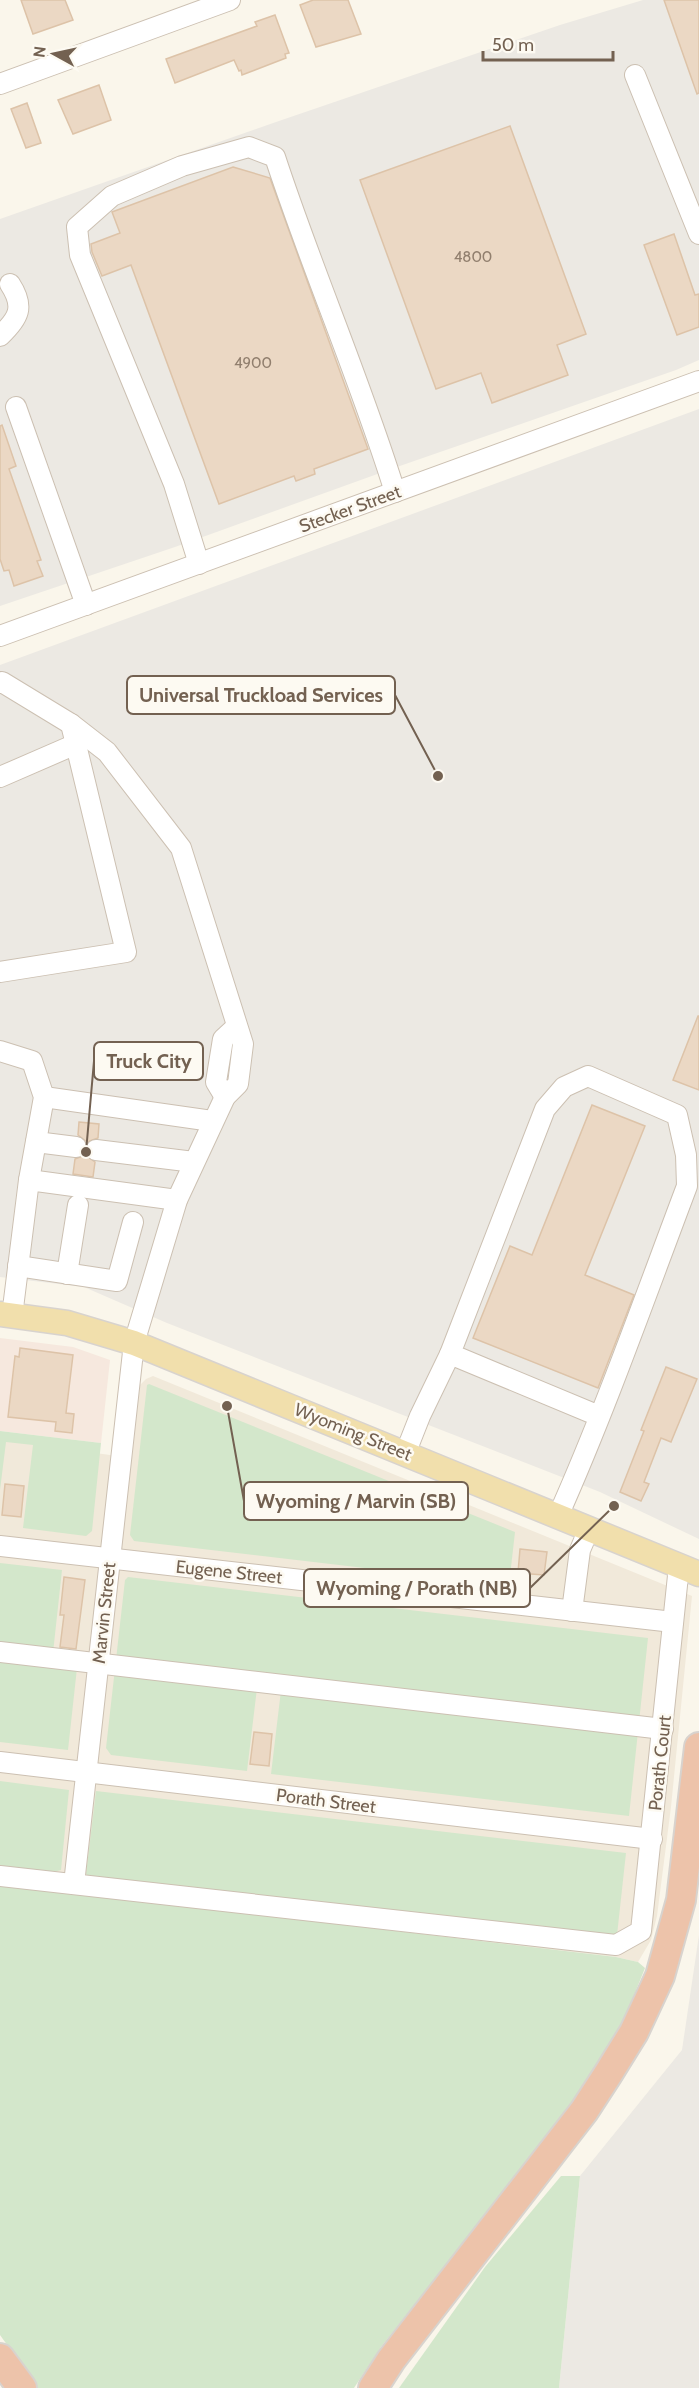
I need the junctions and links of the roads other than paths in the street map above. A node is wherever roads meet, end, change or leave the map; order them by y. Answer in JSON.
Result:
{"nodes":[{"id":1,"x":230,"y":0,"type":"edge"},
{"id":2,"x":635,"y":75,"type":"dead end"},
{"id":3,"x":0,"y":84,"type":"edge"},
{"id":4,"x":699,"y":234,"type":"edge"},
{"id":5,"x":10,"y":284,"type":"dead end"},
{"id":6,"x":0,"y":336,"type":"edge"},
{"id":7,"x":699,"y":381,"type":"edge"},
{"id":8,"x":16,"y":407,"type":"dead end"},
{"id":9,"x":395,"y":492,"type":"junction"},
{"id":10,"x":199,"y":564,"type":"junction"},
{"id":11,"x":86,"y":605,"type":"junction"},
{"id":12,"x":0,"y":636,"type":"edge"},
{"id":13,"x":1,"y":682,"type":"edge"},
{"id":14,"x":73,"y":734,"type":"junction"},
{"id":15,"x":0,"y":777,"type":"edge"},
{"id":16,"x":0,"y":972,"type":"edge"},
{"id":17,"x":0,"y":1051,"type":"edge"},
{"id":18,"x":44,"y":1097,"type":"junction"},
{"id":19,"x":212,"y":1121,"type":"junction"},
{"id":20,"x":36,"y":1142,"type":"junction"},
{"id":21,"x":76,"y":1147,"type":"dead end"},
{"id":22,"x":96,"y":1150,"type":"dead end"},
{"id":23,"x":194,"y":1162,"type":"junction"},
{"id":24,"x":29,"y":1180,"type":"junction"},
{"id":25,"x":177,"y":1200,"type":"junction"},
{"id":26,"x":78,"y":1205,"type":"dead end"},
{"id":27,"x":133,"y":1222,"type":"dead end"},
{"id":28,"x":18,"y":1266,"type":"junction"},
{"id":29,"x":68,"y":1274,"type":"junction"},
{"id":30,"x":6,"y":1315,"type":"edge"},
{"id":31,"x":134,"y":1343,"type":"junction"},
{"id":32,"x":450,"y":1354,"type":"junction"},
{"id":33,"x":599,"y":1416,"type":"junction"},
{"id":34,"x":405,"y":1454,"type":"junction"},
{"id":35,"x":558,"y":1516,"type":"junction"},
{"id":36,"x":589,"y":1529,"type":"junction"},
{"id":37,"x":0,"y":1546,"type":"edge"},
{"id":38,"x":110,"y":1558,"type":"junction"},
{"id":39,"x":689,"y":1570,"type":"edge"},
{"id":40,"x":572,"y":1611,"type":"junction"},
{"id":41,"x":673,"y":1622,"type":"junction"},
{"id":42,"x":0,"y":1652,"type":"edge"},
{"id":43,"x":99,"y":1664,"type":"junction"},
{"id":44,"x":663,"y":1729,"type":"junction"},
{"id":45,"x":699,"y":1747,"type":"edge"},
{"id":46,"x":0,"y":1762,"type":"edge"},
{"id":47,"x":87,"y":1773,"type":"junction"},
{"id":48,"x":652,"y":1839,"type":"junction"},
{"id":49,"x":0,"y":1875,"type":"edge"},
{"id":50,"x":74,"y":1884,"type":"junction"},
{"id":51,"x":0,"y":2358,"type":"edge"},
{"id":52,"x":22,"y":2388,"type":"edge"},
{"id":53,"x":373,"y":2388,"type":"edge"}],
"edges":[{"from":1,"to":3,"type":"street"},
{"from":2,"to":4,"type":"street"},
{"from":5,"to":6,"type":"street"},
{"from":7,"to":9,"type":"street","name":"Stecker Street"},
{"from":8,"to":11,"type":"street"},
{"from":9,"to":10,"type":"street","name":"Stecker Street"},
{"from":9,"to":10,"type":"street"},
{"from":10,"to":11,"type":"street","name":"Stecker Street"},
{"from":11,"to":12,"type":"street","name":"Stecker Street"},
{"from":13,"to":14,"type":"street","name":"Marvin Street"},
{"from":14,"to":15,"type":"street"},
{"from":14,"to":16,"type":"street"},
{"from":14,"to":19,"type":"street","name":"Marvin Street"},
{"from":17,"to":18,"type":"street"},
{"from":18,"to":19,"type":"street"},
{"from":18,"to":20,"type":"street"},
{"from":19,"to":23,"type":"street","name":"Marvin Street"},
{"from":20,"to":21,"type":"street"},
{"from":20,"to":24,"type":"street"},
{"from":22,"to":23,"type":"street"},
{"from":23,"to":25,"type":"street","name":"Marvin Street"},
{"from":24,"to":25,"type":"street"},
{"from":24,"to":28,"type":"street"},
{"from":25,"to":31,"type":"street","name":"Marvin Street"},
{"from":26,"to":29,"type":"street"},
{"from":27,"to":29,"type":"street"},
{"from":28,"to":29,"type":"street"},
{"from":28,"to":30,"type":"street"},
{"from":30,"to":31,"type":"main road","name":"Wyoming Street"},
{"from":31,"to":34,"type":"main road","name":"Wyoming Street"},
{"from":31,"to":38,"type":"street","name":"Marvin Street"},
{"from":32,"to":33,"type":"street"},
{"from":32,"to":33,"type":"street"},
{"from":32,"to":34,"type":"street"},
{"from":33,"to":35,"type":"street"},
{"from":34,"to":35,"type":"main road","name":"Wyoming Street"},
{"from":35,"to":36,"type":"main road","name":"Wyoming Street"},
{"from":36,"to":39,"type":"main road","name":"Wyoming Street"},
{"from":36,"to":40,"type":"street"},
{"from":37,"to":38,"type":"street","name":"Eugene Street"},
{"from":38,"to":40,"type":"street","name":"Eugene Street"},
{"from":38,"to":43,"type":"street","name":"Marvin Street"},
{"from":39,"to":41,"type":"street","name":"Porath Court"},
{"from":40,"to":41,"type":"street","name":"Eugene Street"},
{"from":41,"to":44,"type":"street","name":"Porath Court"},
{"from":42,"to":43,"type":"street"},
{"from":43,"to":44,"type":"street"},
{"from":43,"to":47,"type":"street","name":"Marvin Street"},
{"from":44,"to":48,"type":"street","name":"Porath Court"},
{"from":45,"to":53,"type":"highway"},
{"from":46,"to":47,"type":"street","name":"Porath Street"},
{"from":47,"to":48,"type":"street","name":"Porath Street"},
{"from":47,"to":50,"type":"street","name":"Marvin Street"},
{"from":48,"to":50,"type":"street","name":"Porath Court"},
{"from":49,"to":50,"type":"street"},
{"from":51,"to":52,"type":"highway"}]}
